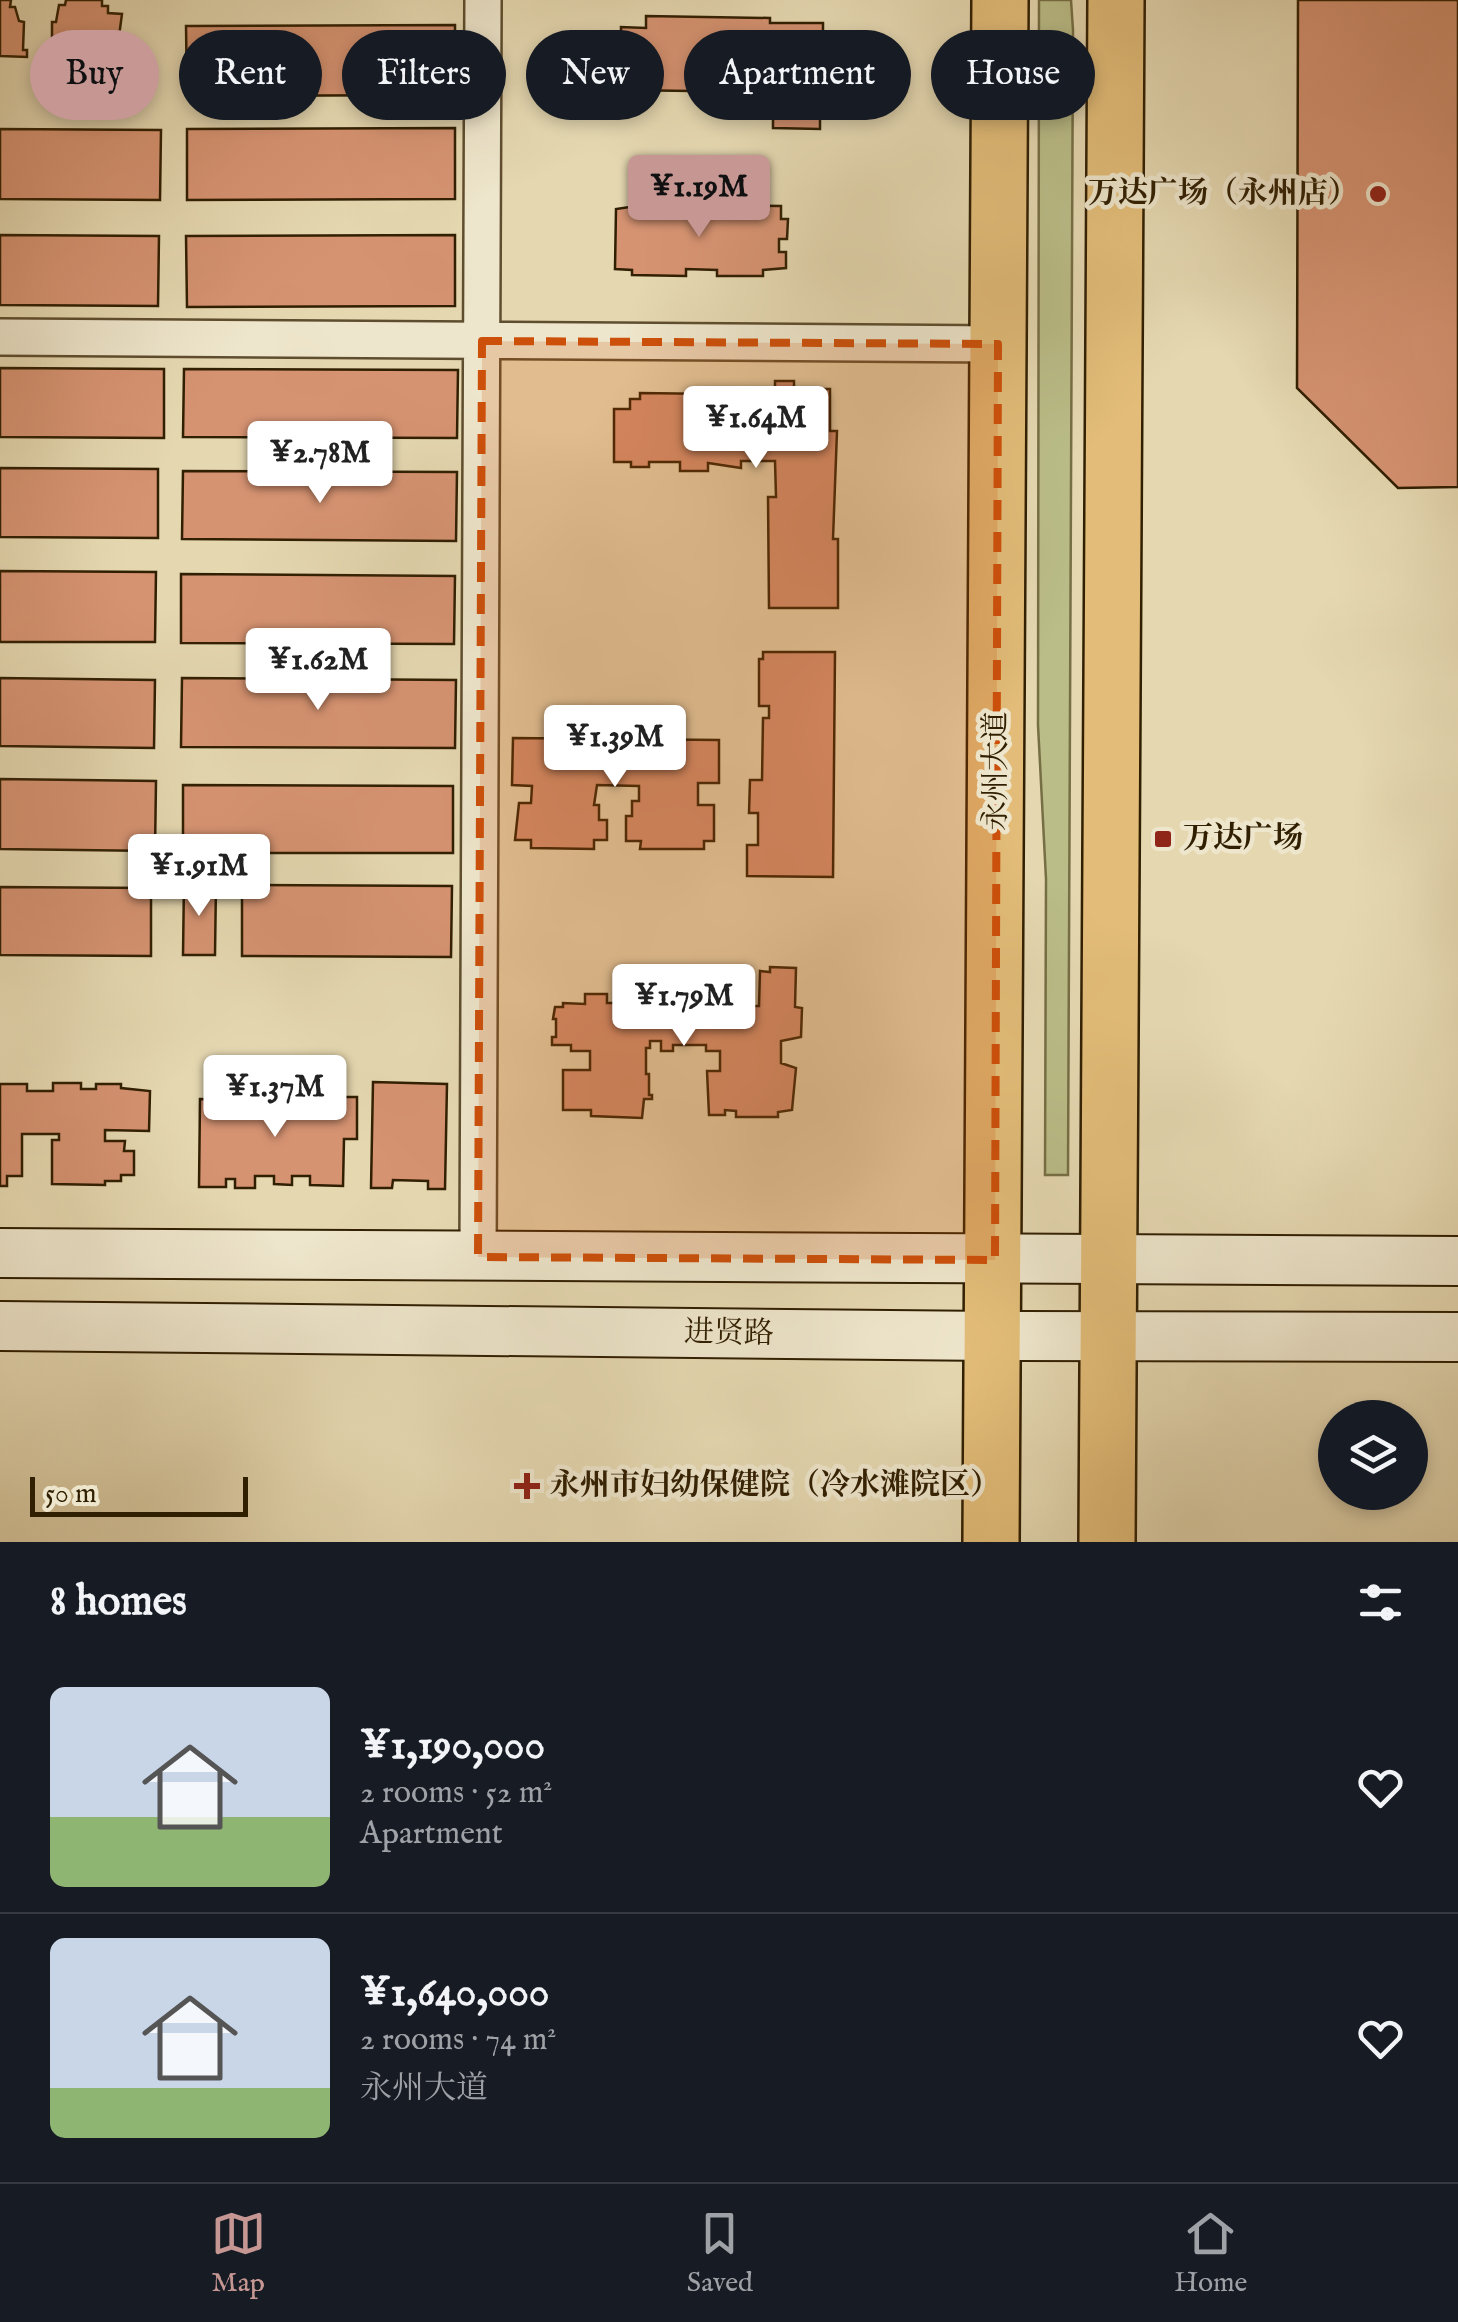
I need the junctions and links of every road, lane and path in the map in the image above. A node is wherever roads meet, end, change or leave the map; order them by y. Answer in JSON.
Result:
{"nodes":[{"id":1,"x":483,"y":0,"type":"edge"},
{"id":2,"x":1000,"y":0,"type":"edge"},
{"id":3,"x":1116,"y":0,"type":"edge"},
{"id":4,"x":0,"y":337,"type":"edge"},
{"id":5,"x":482,"y":340,"type":"junction"},
{"id":6,"x":998,"y":344,"type":"junction"},
{"id":7,"x":0,"y":1253,"type":"edge"},
{"id":8,"x":478,"y":1256,"type":"junction"},
{"id":9,"x":994,"y":1260,"type":"junction"},
{"id":10,"x":1109,"y":1261,"type":"junction"},
{"id":11,"x":1458,"y":1262,"type":"edge"},
{"id":12,"x":0,"y":1326,"type":"edge"},
{"id":13,"x":993,"y":1336,"type":"junction"},
{"id":14,"x":1109,"y":1337,"type":"junction"},
{"id":15,"x":1458,"y":1337,"type":"edge"},
{"id":16,"x":991,"y":1542,"type":"edge"},
{"id":17,"x":1107,"y":1542,"type":"edge"}],
"edges":[{"from":1,"to":5,"type":"street"},
{"from":2,"to":6,"type":"main road","name":"永州大道"},
{"from":3,"to":10,"type":"main road"},
{"from":4,"to":5,"type":"street"},
{"from":5,"to":6,"type":"street"},
{"from":5,"to":8,"type":"street"},
{"from":6,"to":9,"type":"main road","name":"永州大道"},
{"from":7,"to":8,"type":"street"},
{"from":8,"to":9,"type":"street"},
{"from":9,"to":10,"type":"street"},
{"from":9,"to":13,"type":"main road","name":"永州大道"},
{"from":10,"to":11,"type":"street"},
{"from":10,"to":14,"type":"main road"},
{"from":12,"to":13,"type":"street","name":"进贤路"},
{"from":13,"to":14,"type":"street","name":"进贤路"},
{"from":13,"to":16,"type":"main road","name":"永州大道"},
{"from":14,"to":15,"type":"street","name":"进贤路"},
{"from":14,"to":17,"type":"main road"}]}
